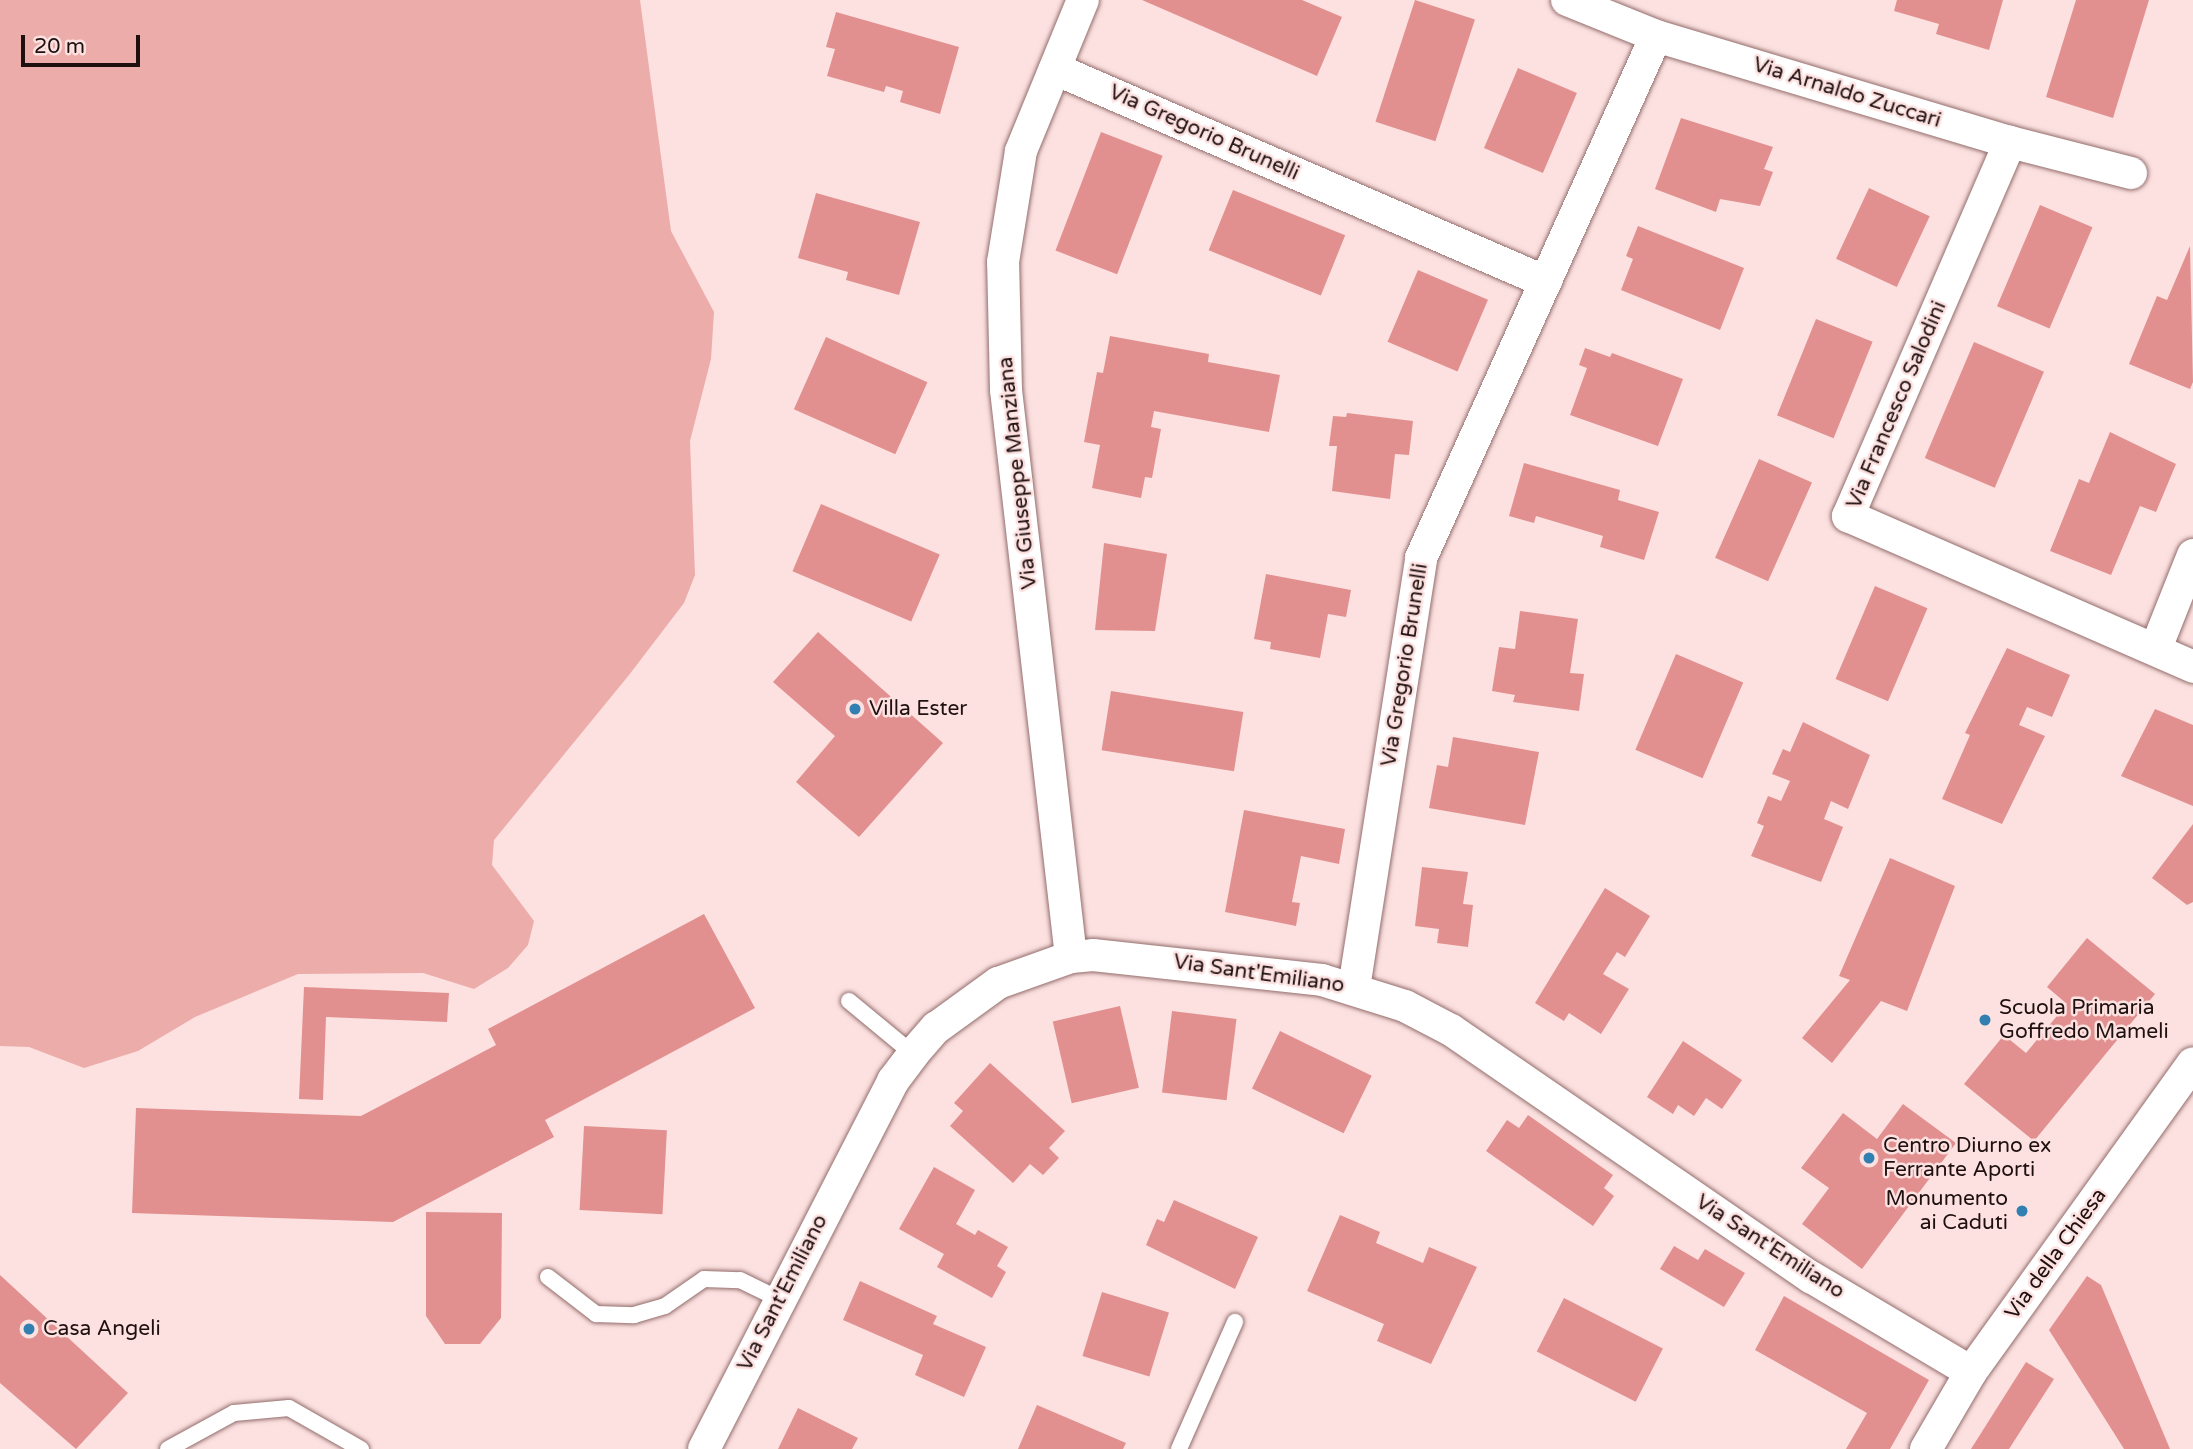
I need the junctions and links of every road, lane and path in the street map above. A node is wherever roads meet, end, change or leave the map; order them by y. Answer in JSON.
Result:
{"nodes":[{"id":1,"x":1083,"y":0,"type":"edge"},
{"id":2,"x":1567,"y":0,"type":"edge"},
{"id":3,"x":1656,"y":36,"type":"junction"},
{"id":4,"x":1055,"y":69,"type":"junction"},
{"id":5,"x":2010,"y":142,"type":"junction"},
{"id":6,"x":2131,"y":173,"type":"dead end"},
{"id":7,"x":1546,"y":282,"type":"junction"},
{"id":8,"x":2193,"y":555,"type":"edge"},
{"id":9,"x":2156,"y":648,"type":"junction"},
{"id":10,"x":2193,"y":667,"type":"edge"},
{"id":11,"x":1071,"y":957,"type":"junction"},
{"id":12,"x":1354,"y":988,"type":"junction"},
{"id":13,"x":849,"y":1001,"type":"dead end"},
{"id":14,"x":913,"y":1054,"type":"junction"},
{"id":15,"x":2193,"y":1063,"type":"edge"},
{"id":16,"x":548,"y":1276,"type":"dead end"},
{"id":17,"x":779,"y":1299,"type":"junction"},
{"id":18,"x":1235,"y":1322,"type":"dead end"},
{"id":19,"x":1971,"y":1372,"type":"junction"},
{"id":20,"x":168,"y":1449,"type":"edge"},
{"id":21,"x":361,"y":1449,"type":"edge"},
{"id":22,"x":705,"y":1449,"type":"edge"},
{"id":23,"x":1179,"y":1449,"type":"edge"},
{"id":24,"x":1926,"y":1449,"type":"edge"}],
"edges":[{"from":1,"to":4,"type":"street","name":"Via Giuseppe Manziana"},
{"from":2,"to":3,"type":"street","name":"Via Arnaldo Zuccari"},
{"from":3,"to":5,"type":"street","name":"Via Arnaldo Zuccari"},
{"from":3,"to":7,"type":"street","name":"Via Gregorio Brunelli"},
{"from":4,"to":7,"type":"street","name":"Via Gregorio Brunelli"},
{"from":4,"to":11,"type":"street","name":"Via Giuseppe Manziana"},
{"from":5,"to":6,"type":"street","name":"Via Arnaldo Zuccari"},
{"from":5,"to":9,"type":"street","name":"Via Francesco Salodini"},
{"from":7,"to":12,"type":"street","name":"Via Gregorio Brunelli"},
{"from":8,"to":9,"type":"street"},
{"from":9,"to":10,"type":"street","name":"Via Francesco Salodini"},
{"from":11,"to":12,"type":"street","name":"Via Sant'Emiliano"},
{"from":11,"to":14,"type":"street","name":"Via Sant'Emiliano"},
{"from":12,"to":19,"type":"street","name":"Via Sant'Emiliano"},
{"from":13,"to":14,"type":"lane"},
{"from":14,"to":17,"type":"street","name":"Via Sant'Emiliano"},
{"from":15,"to":19,"type":"street","name":"Via della Chiesa"},
{"from":16,"to":17,"type":"lane"},
{"from":17,"to":22,"type":"street","name":"Via Sant'Emiliano"},
{"from":18,"to":23,"type":"lane"},
{"from":19,"to":24,"type":"street","name":"Via della Chiesa"},
{"from":20,"to":21,"type":"lane"}]}
